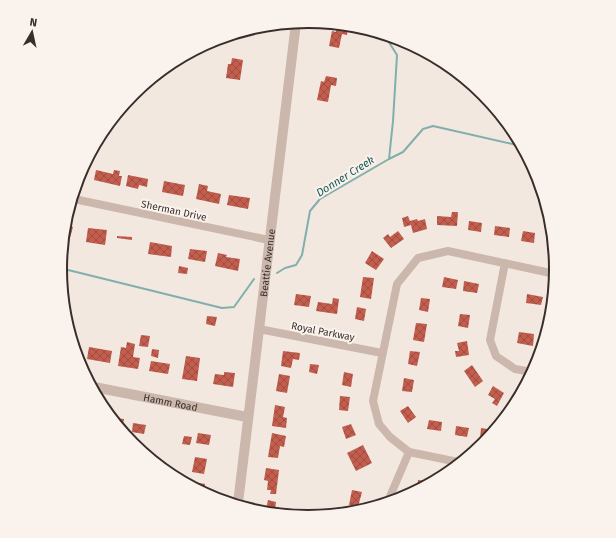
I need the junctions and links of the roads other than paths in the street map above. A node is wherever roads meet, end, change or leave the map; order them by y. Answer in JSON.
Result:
{"nodes":[{"id":1,"x":295,"y":29,"type":"edge"},
{"id":2,"x":77,"y":200,"type":"edge"},
{"id":3,"x":269,"y":240,"type":"junction"},
{"id":4,"x":505,"y":263,"type":"junction"},
{"id":5,"x":549,"y":273,"type":"edge"},
{"id":6,"x":259,"y":329,"type":"junction"},
{"id":7,"x":382,"y":353,"type":"junction"},
{"id":8,"x":526,"y":371,"type":"edge"},
{"id":9,"x":98,"y":388,"type":"edge"},
{"id":10,"x":247,"y":418,"type":"junction"},
{"id":11,"x":409,"y":452,"type":"junction"},
{"id":12,"x":453,"y":461,"type":"edge"},
{"id":13,"x":390,"y":495,"type":"edge"},
{"id":14,"x":238,"y":499,"type":"edge"}],
"edges":[{"from":1,"to":3,"type":"street","name":"Beattie Avenue"},
{"from":2,"to":3,"type":"street","name":"Sherman Drive"},
{"from":3,"to":6,"type":"street","name":"Beattie Avenue"},
{"from":4,"to":5,"type":"street"},
{"from":4,"to":7,"type":"street"},
{"from":4,"to":8,"type":"street"},
{"from":6,"to":7,"type":"street","name":"Royal Parkway"},
{"from":6,"to":10,"type":"street","name":"Beattie Avenue"},
{"from":7,"to":11,"type":"street"},
{"from":9,"to":10,"type":"street","name":"Hamm Road"},
{"from":10,"to":14,"type":"street","name":"Beattie Avenue"},
{"from":11,"to":12,"type":"street"},
{"from":11,"to":13,"type":"street"}]}
